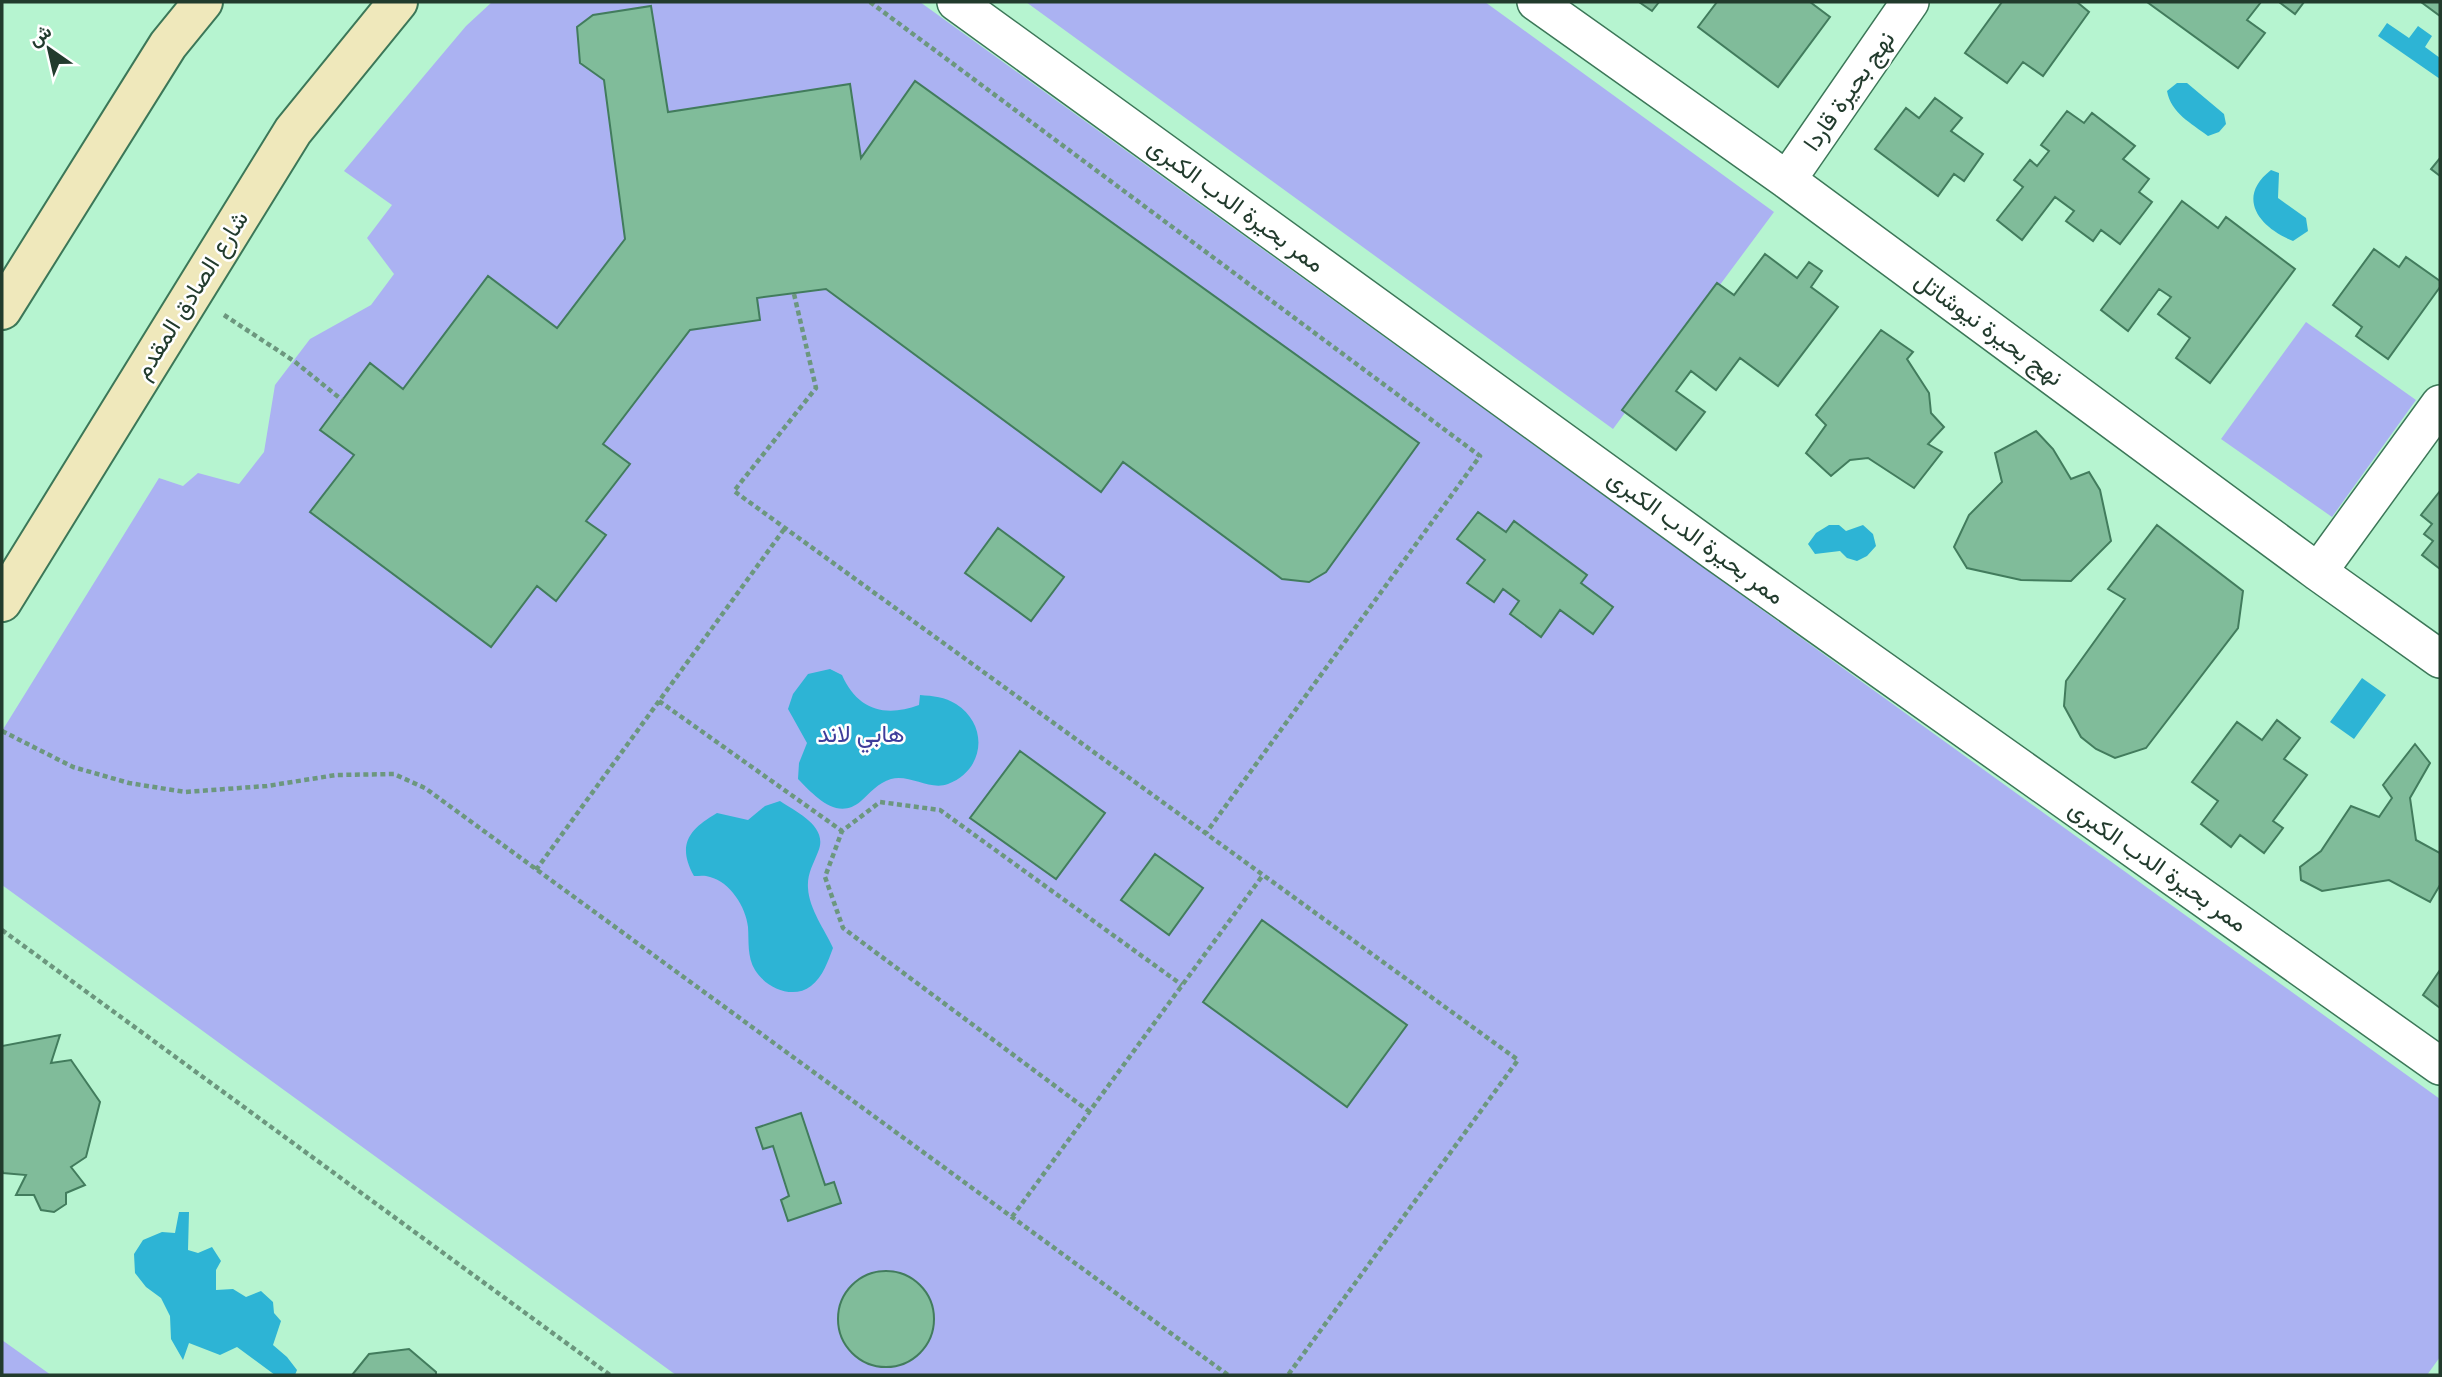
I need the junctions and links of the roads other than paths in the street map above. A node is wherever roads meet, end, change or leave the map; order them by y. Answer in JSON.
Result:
{"nodes":[{"id":1,"x":202,"y":2,"type":"edge"},
{"id":2,"x":398,"y":2,"type":"edge"},
{"id":3,"x":956,"y":2,"type":"edge"},
{"id":4,"x":1536,"y":2,"type":"edge"},
{"id":5,"x":1910,"y":2,"type":"edge"},
{"id":6,"x":1787,"y":180,"type":"junction"},
{"id":7,"x":2,"y":310,"type":"edge"},
{"id":8,"x":2440,"y":404,"type":"edge"},
{"id":9,"x":2318,"y":572,"type":"junction"},
{"id":10,"x":2,"y":602,"type":"edge"},
{"id":11,"x":2440,"y":659,"type":"edge"},
{"id":12,"x":2440,"y":1066,"type":"edge"}],
"edges":[{"from":1,"to":7,"type":"main road"},
{"from":2,"to":10,"type":"main road","name":"شارع الصادق المقدم"},
{"from":3,"to":12,"type":"street","name":"ممر بحيرة الدب الكبرى"},
{"from":4,"to":6,"type":"street","name":"نهج بحيرة نيوشاتل"},
{"from":5,"to":6,"type":"street","name":"نهج بحيرة قاردا"},
{"from":6,"to":9,"type":"street","name":"نهج بحيرة نيوشاتل"},
{"from":8,"to":9,"type":"street"},
{"from":9,"to":11,"type":"street","name":"نهج بحيرة نيوشاتل"}]}
